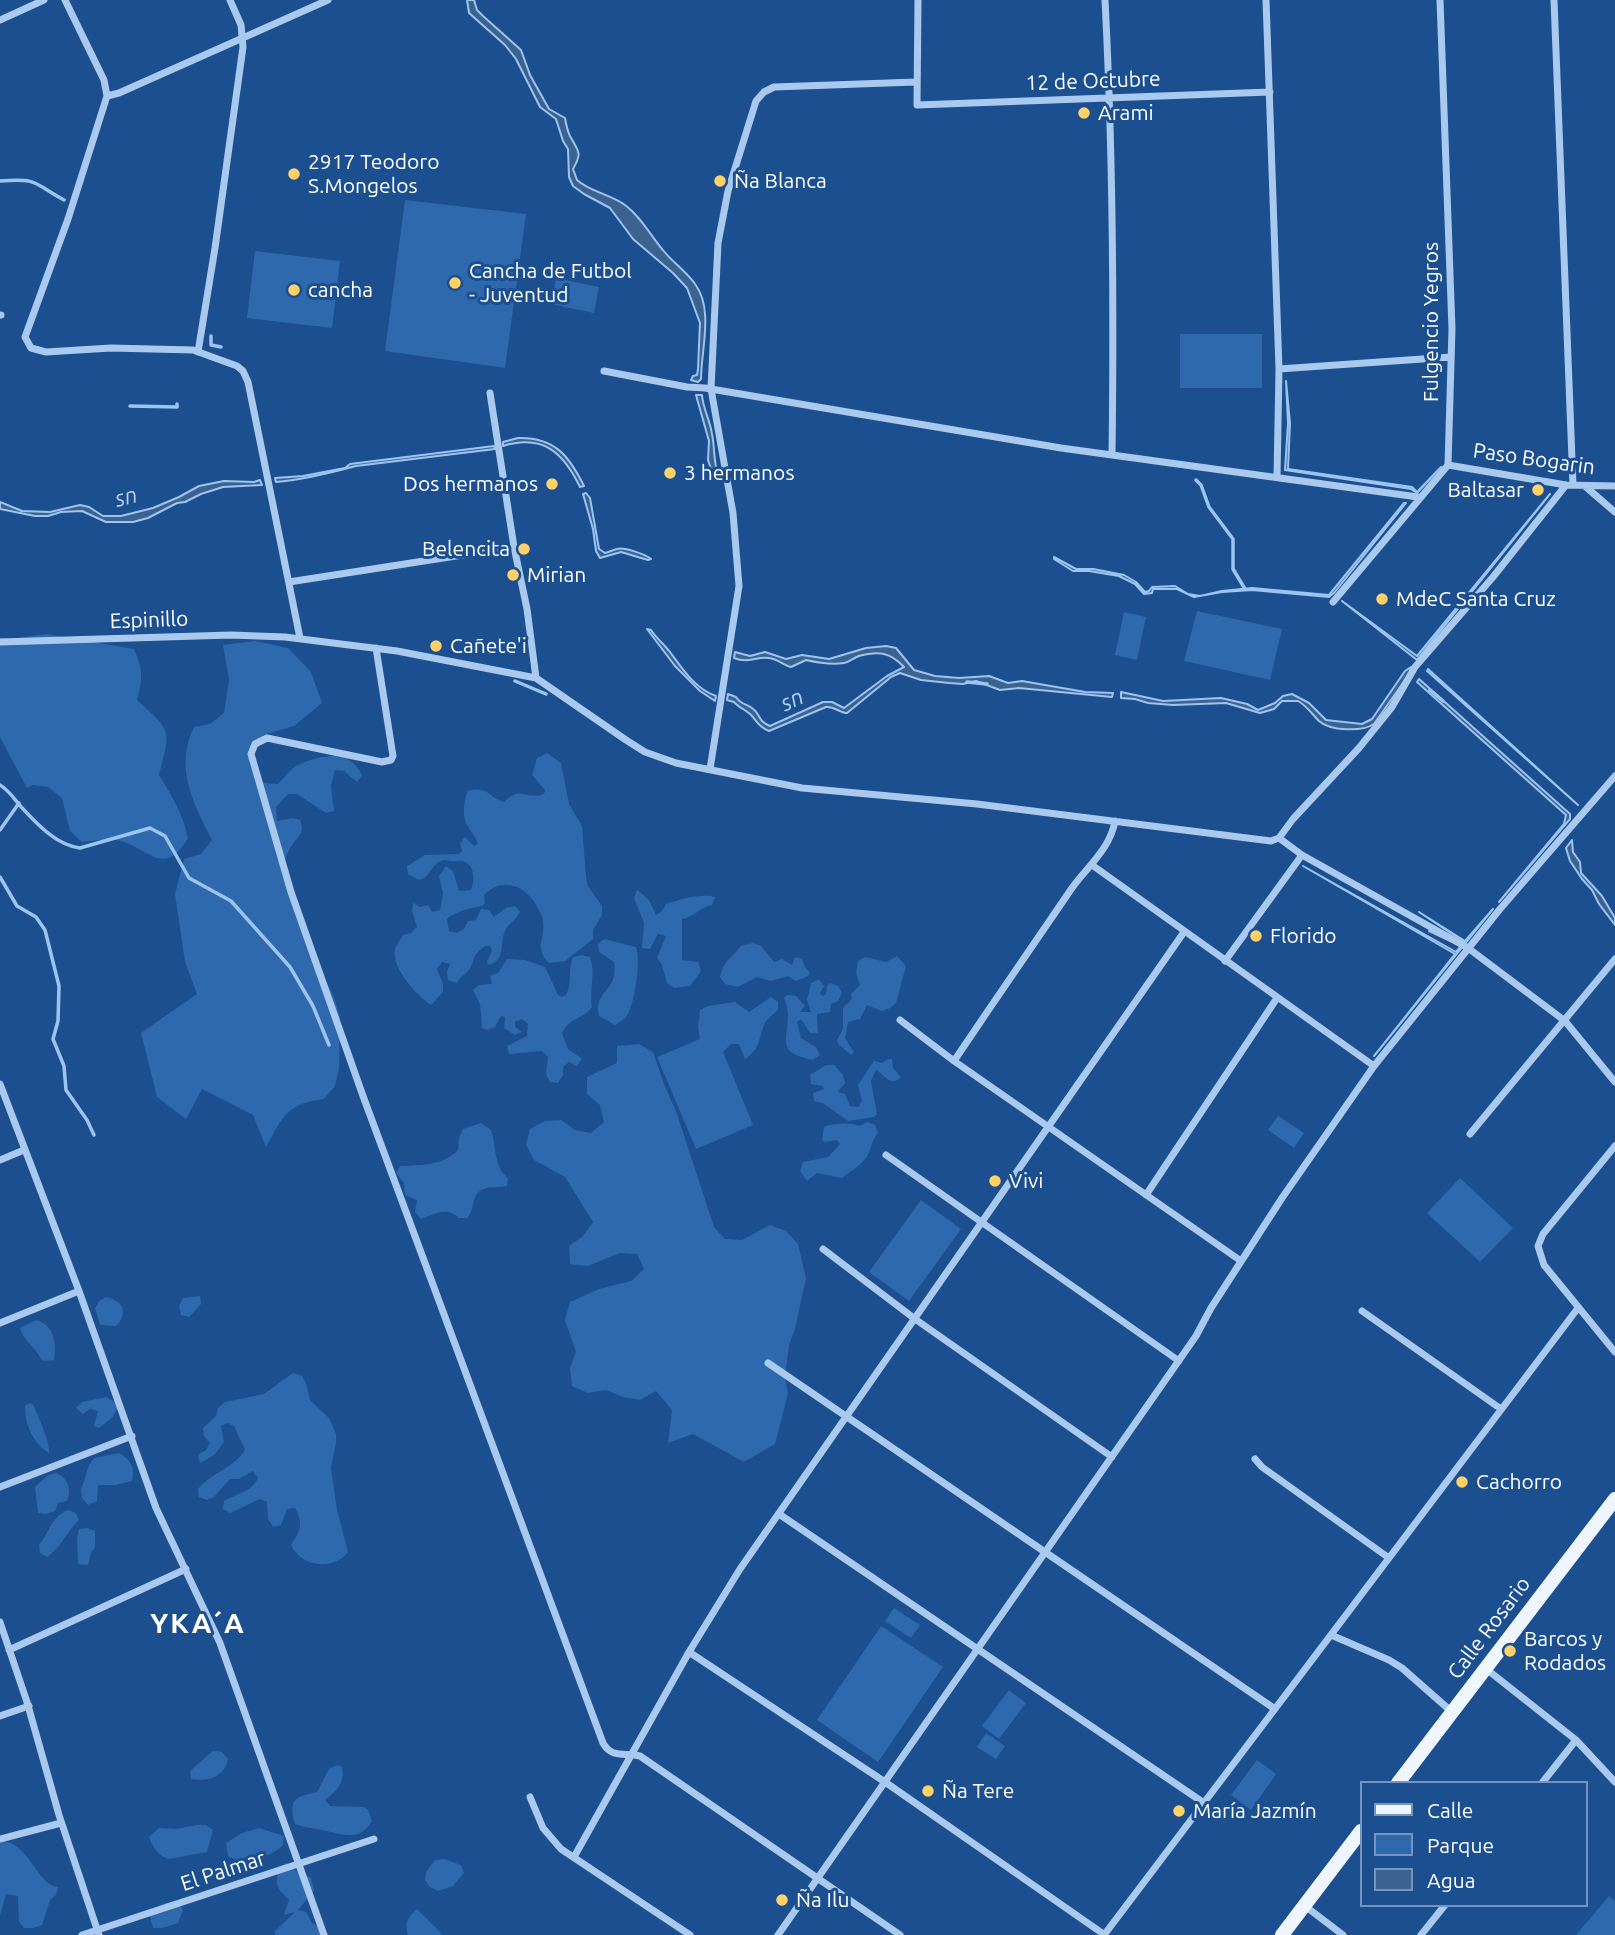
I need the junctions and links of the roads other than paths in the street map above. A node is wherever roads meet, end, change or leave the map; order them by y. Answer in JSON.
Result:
{"nodes":[{"id":1,"x":44,"y":0,"type":"edge"},
{"id":2,"x":65,"y":0,"type":"edge"},
{"id":3,"x":230,"y":0,"type":"edge"},
{"id":4,"x":328,"y":0,"type":"edge"},
{"id":5,"x":918,"y":0,"type":"edge"},
{"id":6,"x":1105,"y":0,"type":"edge"},
{"id":7,"x":1266,"y":0,"type":"edge"},
{"id":8,"x":1440,"y":0,"type":"edge"},
{"id":9,"x":1554,"y":0,"type":"edge"},
{"id":10,"x":0,"y":20,"type":"edge"},
{"id":11,"x":243,"y":38,"type":"junction"},
{"id":12,"x":916,"y":82,"type":"junction"},
{"id":13,"x":1270,"y":92,"type":"junction"},
{"id":14,"x":108,"y":96,"type":"junction"},
{"id":15,"x":1110,"y":98,"type":"junction"},
{"id":16,"x":198,"y":352,"type":"junction"},
{"id":17,"x":1451,"y":357,"type":"junction"},
{"id":18,"x":1279,"y":369,"type":"junction"},
{"id":19,"x":604,"y":371,"type":"dead end"},
{"id":20,"x":708,"y":388,"type":"junction"},
{"id":21,"x":490,"y":393,"type":"dead end"},
{"id":22,"x":1112,"y":455,"type":"junction"},
{"id":23,"x":1448,"y":465,"type":"junction"},
{"id":24,"x":1277,"y":477,"type":"junction"},
{"id":25,"x":1570,"y":485,"type":"junction"},
{"id":26,"x":1615,"y":486,"type":"edge"},
{"id":27,"x":1585,"y":487,"type":"junction"},
{"id":28,"x":1418,"y":497,"type":"junction"},
{"id":29,"x":1615,"y":512,"type":"edge"},
{"id":30,"x":514,"y":547,"type":"junction"},
{"id":31,"x":289,"y":582,"type":"junction"},
{"id":32,"x":1333,"y":602,"type":"dead end"},
{"id":33,"x":300,"y":638,"type":"junction"},
{"id":34,"x":0,"y":642,"type":"edge"},
{"id":35,"x":376,"y":648,"type":"junction"},
{"id":36,"x":536,"y":678,"type":"junction"},
{"id":37,"x":710,"y":769,"type":"junction"},
{"id":38,"x":1615,"y":776,"type":"edge"},
{"id":39,"x":1115,"y":821,"type":"junction"},
{"id":40,"x":1279,"y":838,"type":"junction"},
{"id":41,"x":1302,"y":855,"type":"junction"},
{"id":42,"x":1092,"y":865,"type":"junction"},
{"id":43,"x":1184,"y":932,"type":"junction"},
{"id":44,"x":1468,"y":948,"type":"junction"},
{"id":45,"x":1615,"y":960,"type":"edge"},
{"id":46,"x":1225,"y":961,"type":"junction"},
{"id":47,"x":1277,"y":998,"type":"junction"},
{"id":48,"x":900,"y":1020,"type":"dead end"},
{"id":49,"x":1564,"y":1021,"type":"junction"},
{"id":50,"x":954,"y":1061,"type":"junction"},
{"id":51,"x":1374,"y":1066,"type":"junction"},
{"id":52,"x":1615,"y":1082,"type":"edge"},
{"id":53,"x":0,"y":1084,"type":"edge"},
{"id":54,"x":1048,"y":1127,"type":"junction"},
{"id":55,"x":1470,"y":1134,"type":"dead end"},
{"id":56,"x":1615,"y":1146,"type":"edge"},
{"id":57,"x":24,"y":1150,"type":"junction"},
{"id":58,"x":886,"y":1155,"type":"dead end"},
{"id":59,"x":0,"y":1160,"type":"edge"},
{"id":60,"x":1146,"y":1195,"type":"junction"},
{"id":61,"x":982,"y":1222,"type":"junction"},
{"id":62,"x":823,"y":1249,"type":"dead end"},
{"id":63,"x":1241,"y":1261,"type":"junction"},
{"id":64,"x":79,"y":1291,"type":"junction"},
{"id":65,"x":1578,"y":1308,"type":"junction"},
{"id":66,"x":1362,"y":1311,"type":"dead end"},
{"id":67,"x":915,"y":1319,"type":"junction"},
{"id":68,"x":0,"y":1322,"type":"edge"},
{"id":69,"x":1615,"y":1352,"type":"edge"},
{"id":70,"x":1178,"y":1361,"type":"junction"},
{"id":71,"x":768,"y":1363,"type":"dead end"},
{"id":72,"x":1502,"y":1409,"type":"junction"},
{"id":73,"x":847,"y":1416,"type":"junction"},
{"id":74,"x":132,"y":1436,"type":"junction"},
{"id":75,"x":1112,"y":1457,"type":"junction"},
{"id":76,"x":1255,"y":1459,"type":"dead end"},
{"id":77,"x":0,"y":1488,"type":"edge"},
{"id":78,"x":1615,"y":1499,"type":"edge"},
{"id":79,"x":779,"y":1514,"type":"junction"},
{"id":80,"x":1045,"y":1552,"type":"junction"},
{"id":81,"x":1389,"y":1558,"type":"junction"},
{"id":82,"x":186,"y":1569,"type":"junction"},
{"id":83,"x":0,"y":1622,"type":"edge"},
{"id":84,"x":1331,"y":1635,"type":"junction"},
{"id":85,"x":978,"y":1649,"type":"junction"},
{"id":86,"x":9,"y":1650,"type":"junction"},
{"id":87,"x":689,"y":1652,"type":"junction"},
{"id":88,"x":1485,"y":1667,"type":"junction"},
{"id":89,"x":29,"y":1706,"type":"junction"},
{"id":90,"x":1275,"y":1709,"type":"junction"},
{"id":91,"x":1452,"y":1712,"type":"junction"},
{"id":92,"x":0,"y":1716,"type":"edge"},
{"id":93,"x":1576,"y":1740,"type":"junction"},
{"id":94,"x":631,"y":1755,"type":"junction"},
{"id":95,"x":1400,"y":1781,"type":"edge"},
{"id":96,"x":1544,"y":1781,"type":"edge"},
{"id":97,"x":885,"y":1782,"type":"junction"},
{"id":98,"x":1615,"y":1782,"type":"edge"},
{"id":99,"x":530,"y":1797,"type":"dead end"},
{"id":100,"x":1204,"y":1803,"type":"junction"},
{"id":101,"x":61,"y":1823,"type":"junction"},
{"id":102,"x":1360,"y":1832,"type":"edge"},
{"id":103,"x":0,"y":1839,"type":"edge"},
{"id":104,"x":374,"y":1839,"type":"dead end"},
{"id":105,"x":574,"y":1857,"type":"junction"},
{"id":106,"x":300,"y":1864,"type":"junction"},
{"id":107,"x":818,"y":1878,"type":"junction"},
{"id":108,"x":1305,"y":1906,"type":"junction"},
{"id":109,"x":1443,"y":1907,"type":"edge"},
{"id":110,"x":98,"y":1932,"type":"edge"},
{"id":111,"x":82,"y":1935,"type":"edge"},
{"id":112,"x":324,"y":1935,"type":"edge"},
{"id":113,"x":690,"y":1935,"type":"edge"},
{"id":114,"x":778,"y":1935,"type":"edge"},
{"id":115,"x":900,"y":1935,"type":"edge"},
{"id":116,"x":1105,"y":1935,"type":"edge"},
{"id":117,"x":1282,"y":1935,"type":"edge"},
{"id":118,"x":1343,"y":1935,"type":"edge"},
{"id":119,"x":1421,"y":1935,"type":"edge"}],
"edges":[{"from":1,"to":10,"type":"street"},
{"from":2,"to":14,"type":"street"},
{"from":3,"to":11,"type":"street"},
{"from":4,"to":11,"type":"street"},
{"from":5,"to":12,"type":"street"},
{"from":6,"to":15,"type":"street"},
{"from":7,"to":13,"type":"street"},
{"from":8,"to":17,"type":"street","name":"Fulgencio Yegros"},
{"from":9,"to":25,"type":"street"},
{"from":11,"to":14,"type":"street"},
{"from":11,"to":16,"type":"street"},
{"from":12,"to":15,"type":"street","name":"12 de Octubre"},
{"from":12,"to":20,"type":"street"},
{"from":13,"to":15,"type":"street","name":"12 de Octubre"},
{"from":13,"to":18,"type":"street"},
{"from":14,"to":16,"type":"street"},
{"from":15,"to":22,"type":"street"},
{"from":16,"to":31,"type":"street"},
{"from":17,"to":18,"type":"street"},
{"from":17,"to":23,"type":"street","name":"Fulgencio Yegros"},
{"from":18,"to":24,"type":"street"},
{"from":19,"to":20,"type":"street"},
{"from":20,"to":22,"type":"street"},
{"from":20,"to":37,"type":"street"},
{"from":21,"to":30,"type":"street"},
{"from":22,"to":24,"type":"street"},
{"from":23,"to":25,"type":"street","name":"Paso Bogarin"},
{"from":23,"to":28,"type":"street"},
{"from":24,"to":28,"type":"street"},
{"from":25,"to":27,"type":"street","name":"Paso Bogarin"},
{"from":25,"to":40,"type":"street"},
{"from":26,"to":27,"type":"street","name":"Paso Bogarin"},
{"from":27,"to":29,"type":"street"},
{"from":28,"to":32,"type":"street"},
{"from":30,"to":31,"type":"street"},
{"from":30,"to":36,"type":"street"},
{"from":31,"to":33,"type":"street"},
{"from":33,"to":34,"type":"street","name":"Espinillo"},
{"from":33,"to":35,"type":"street","name":"Espinillo"},
{"from":35,"to":36,"type":"street","name":"Espinillo"},
{"from":35,"to":94,"type":"street"},
{"from":36,"to":37,"type":"street"},
{"from":37,"to":39,"type":"street"},
{"from":38,"to":44,"type":"street"},
{"from":39,"to":40,"type":"street"},
{"from":39,"to":42,"type":"street"},
{"from":40,"to":41,"type":"street"},
{"from":41,"to":44,"type":"street"},
{"from":41,"to":46,"type":"street"},
{"from":42,"to":43,"type":"street"},
{"from":42,"to":50,"type":"street"},
{"from":43,"to":46,"type":"street"},
{"from":43,"to":54,"type":"street"},
{"from":44,"to":49,"type":"street"},
{"from":44,"to":51,"type":"street"},
{"from":45,"to":49,"type":"street"},
{"from":46,"to":47,"type":"street"},
{"from":47,"to":51,"type":"street"},
{"from":47,"to":60,"type":"street"},
{"from":48,"to":50,"type":"street"},
{"from":49,"to":52,"type":"street"},
{"from":49,"to":55,"type":"street"},
{"from":50,"to":54,"type":"street"},
{"from":51,"to":63,"type":"street"},
{"from":53,"to":57,"type":"street"},
{"from":54,"to":60,"type":"street"},
{"from":54,"to":61,"type":"street"},
{"from":56,"to":65,"type":"street"},
{"from":57,"to":59,"type":"street"},
{"from":57,"to":64,"type":"street"},
{"from":58,"to":61,"type":"street"},
{"from":60,"to":63,"type":"street"},
{"from":61,"to":67,"type":"street"},
{"from":61,"to":70,"type":"street"},
{"from":62,"to":67,"type":"street"},
{"from":63,"to":70,"type":"street"},
{"from":64,"to":68,"type":"street"},
{"from":64,"to":74,"type":"street"},
{"from":65,"to":69,"type":"street"},
{"from":65,"to":72,"type":"street"},
{"from":66,"to":72,"type":"street"},
{"from":67,"to":73,"type":"street"},
{"from":67,"to":75,"type":"street"},
{"from":70,"to":75,"type":"street"},
{"from":71,"to":73,"type":"street"},
{"from":72,"to":81,"type":"street"},
{"from":73,"to":79,"type":"street"},
{"from":73,"to":80,"type":"street"},
{"from":74,"to":77,"type":"street"},
{"from":74,"to":82,"type":"street"},
{"from":75,"to":80,"type":"street"},
{"from":76,"to":81,"type":"street"},
{"from":78,"to":88,"type":"main road","name":"Calle Rosario"},
{"from":79,"to":85,"type":"street"},
{"from":79,"to":87,"type":"street"},
{"from":80,"to":85,"type":"street"},
{"from":80,"to":90,"type":"street"},
{"from":81,"to":84,"type":"street"},
{"from":82,"to":86,"type":"street"},
{"from":82,"to":106,"type":"street"},
{"from":83,"to":86,"type":"street"},
{"from":84,"to":90,"type":"street"},
{"from":84,"to":91,"type":"street"},
{"from":85,"to":97,"type":"street"},
{"from":85,"to":100,"type":"street"},
{"from":86,"to":89,"type":"street"},
{"from":87,"to":94,"type":"street"},
{"from":87,"to":97,"type":"street"},
{"from":88,"to":91,"type":"main road","name":"Calle Rosario"},
{"from":88,"to":93,"type":"street"},
{"from":89,"to":92,"type":"street"},
{"from":89,"to":101,"type":"street"},
{"from":90,"to":100,"type":"street"},
{"from":91,"to":95,"type":"main road","name":"Calle Rosario"},
{"from":93,"to":96,"type":"street"},
{"from":93,"to":98,"type":"street"},
{"from":94,"to":105,"type":"street"},
{"from":94,"to":107,"type":"street"},
{"from":97,"to":107,"type":"street"},
{"from":97,"to":116,"type":"street"},
{"from":99,"to":105,"type":"street"},
{"from":100,"to":116,"type":"street"},
{"from":101,"to":103,"type":"street"},
{"from":101,"to":110,"type":"street"},
{"from":102,"to":108,"type":"main road"},
{"from":104,"to":106,"type":"street","name":"El Palmar"},
{"from":105,"to":113,"type":"street"},
{"from":106,"to":110,"type":"street","name":"El Palmar"},
{"from":106,"to":112,"type":"street"},
{"from":107,"to":114,"type":"street"},
{"from":107,"to":115,"type":"street"},
{"from":108,"to":117,"type":"main road"},
{"from":108,"to":118,"type":"street"},
{"from":109,"to":119,"type":"street"},
{"from":110,"to":111,"type":"street","name":"El Palmar"}]}
